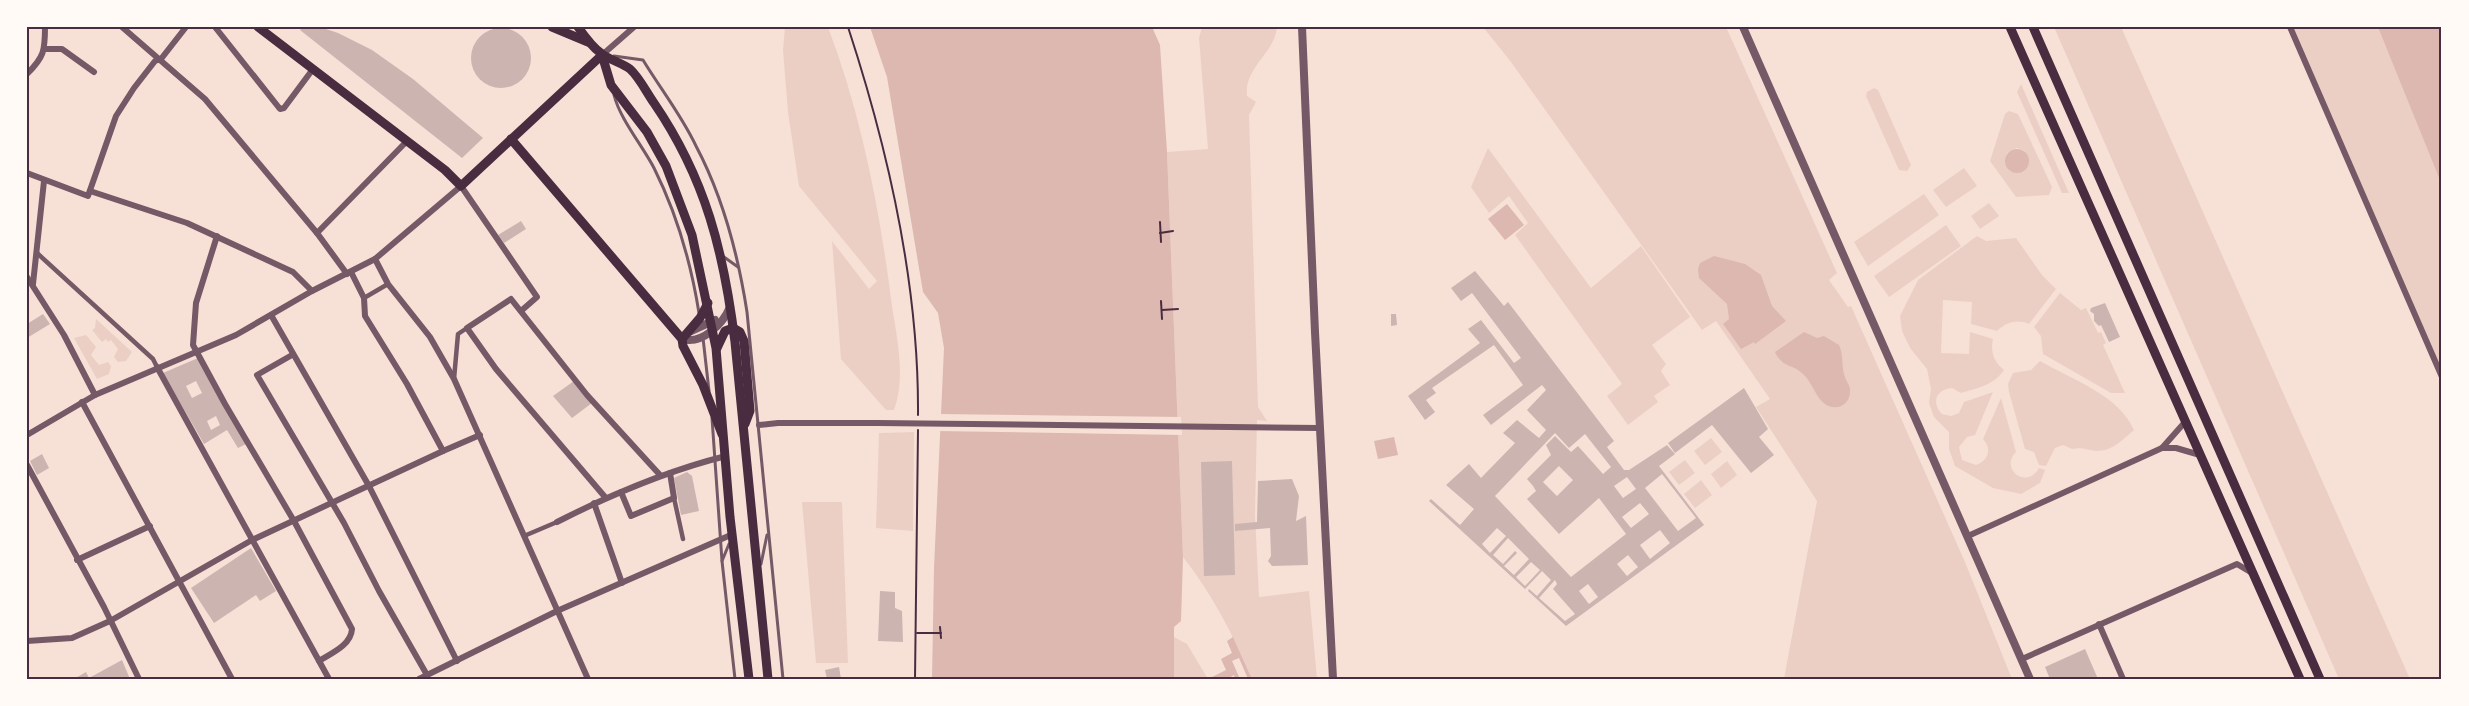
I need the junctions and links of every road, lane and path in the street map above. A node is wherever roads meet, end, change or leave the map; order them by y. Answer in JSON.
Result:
{"nodes":[{"id":1,"x":45,"y":27,"type":"edge"},
{"id":2,"x":122,"y":27,"type":"edge"},
{"id":3,"x":186,"y":27,"type":"edge"},
{"id":4,"x":215,"y":27,"type":"edge"},
{"id":5,"x":258,"y":27,"type":"edge"},
{"id":6,"x":578,"y":27,"type":"edge"},
{"id":7,"x":634,"y":27,"type":"edge"},
{"id":8,"x":849,"y":27,"type":"edge"},
{"id":9,"x":1302,"y":27,"type":"edge"},
{"id":10,"x":1743,"y":27,"type":"edge"},
{"id":11,"x":2010,"y":27,"type":"edge"},
{"id":12,"x":2033,"y":27,"type":"edge"},
{"id":13,"x":2290,"y":27,"type":"edge"},
{"id":14,"x":555,"y":28,"type":"edge"},
{"id":15,"x":589,"y":43,"type":"junction"},
{"id":16,"x":45,"y":49,"type":"junction"},
{"id":17,"x":603,"y":55,"type":"junction"},
{"id":18,"x":161,"y":59,"type":"junction"},
{"id":19,"x":314,"y":69,"type":"junction"},
{"id":20,"x":94,"y":72,"type":"dead end"},
{"id":21,"x":27,"y":74,"type":"edge"},
{"id":22,"x":611,"y":85,"type":"junction"},
{"id":23,"x":511,"y":139,"type":"junction"},
{"id":24,"x":407,"y":141,"type":"junction"},
{"id":25,"x":27,"y":173,"type":"edge"},
{"id":26,"x":44,"y":181,"type":"junction"},
{"id":27,"x":461,"y":186,"type":"junction"},
{"id":28,"x":89,"y":193,"type":"junction"},
{"id":29,"x":1160,"y":222,"type":"dead end"},
{"id":30,"x":1173,"y":231,"type":"dead end"},
{"id":31,"x":318,"y":233,"type":"junction"},
{"id":32,"x":1160,"y":233,"type":"junction"},
{"id":33,"x":217,"y":236,"type":"junction"},
{"id":34,"x":1161,"y":242,"type":"dead end"},
{"id":35,"x":37,"y":253,"type":"junction"},
{"id":36,"x":722,"y":256,"type":"junction"},
{"id":37,"x":375,"y":259,"type":"junction"},
{"id":38,"x":739,"y":268,"type":"junction"},
{"id":39,"x":349,"y":273,"type":"junction"},
{"id":40,"x":27,"y":277,"type":"edge"},
{"id":41,"x":388,"y":284,"type":"junction"},
{"id":42,"x":30,"y":286,"type":"edge"},
{"id":43,"x":312,"y":291,"type":"junction"},
{"id":44,"x":364,"y":298,"type":"junction"},
{"id":45,"x":1161,"y":301,"type":"dead end"},
{"id":46,"x":708,"y":303,"type":"junction"},
{"id":47,"x":730,"y":307,"type":"junction"},
{"id":48,"x":1178,"y":309,"type":"dead end"},
{"id":49,"x":1162,"y":310,"type":"junction"},
{"id":50,"x":521,"y":311,"type":"junction"},
{"id":51,"x":271,"y":315,"type":"junction"},
{"id":52,"x":1162,"y":319,"type":"dead end"},
{"id":53,"x":701,"y":321,"type":"junction"},
{"id":54,"x":721,"y":323,"type":"junction"},
{"id":55,"x":712,"y":325,"type":"junction"},
{"id":56,"x":467,"y":328,"type":"junction"},
{"id":57,"x":733,"y":328,"type":"junction"},
{"id":58,"x":686,"y":335,"type":"junction"},
{"id":59,"x":703,"y":336,"type":"junction"},
{"id":60,"x":716,"y":348,"type":"junction"},
{"id":61,"x":198,"y":351,"type":"junction"},
{"id":62,"x":292,"y":356,"type":"junction"},
{"id":63,"x":157,"y":367,"type":"junction"},
{"id":64,"x":2442,"y":376,"type":"edge"},
{"id":65,"x":453,"y":379,"type":"junction"},
{"id":66,"x":95,"y":395,"type":"junction"},
{"id":67,"x":82,"y":402,"type":"junction"},
{"id":68,"x":710,"y":406,"type":"junction"},
{"id":69,"x":918,"y":417,"type":"dead end"},
{"id":70,"x":2186,"y":422,"type":"junction"},
{"id":71,"x":759,"y":425,"type":"junction"},
{"id":72,"x":918,"y":428,"type":"dead end"},
{"id":73,"x":1320,"y":428,"type":"junction"},
{"id":74,"x":27,"y":435,"type":"edge"},
{"id":75,"x":480,"y":435,"type":"junction"},
{"id":76,"x":725,"y":442,"type":"junction"},
{"id":77,"x":2162,"y":448,"type":"junction"},
{"id":78,"x":442,"y":451,"type":"junction"},
{"id":79,"x":2200,"y":455,"type":"junction"},
{"id":80,"x":726,"y":456,"type":"junction"},
{"id":81,"x":715,"y":458,"type":"junction"},
{"id":82,"x":27,"y":465,"type":"edge"},
{"id":83,"x":670,"y":473,"type":"junction"},
{"id":84,"x":660,"y":475,"type":"junction"},
{"id":85,"x":369,"y":486,"type":"junction"},
{"id":86,"x":621,"y":492,"type":"junction"},
{"id":87,"x":605,"y":497,"type":"junction"},
{"id":88,"x":674,"y":498,"type":"junction"},
{"id":89,"x":331,"y":502,"type":"junction"},
{"id":90,"x":594,"y":503,"type":"junction"},
{"id":91,"x":294,"y":521,"type":"junction"},
{"id":92,"x":557,"y":522,"type":"joint"},
{"id":93,"x":150,"y":526,"type":"junction"},
{"id":94,"x":768,"y":531,"type":"junction"},
{"id":95,"x":734,"y":534,"type":"junction"},
{"id":96,"x":524,"y":536,"type":"junction"},
{"id":97,"x":1968,"y":536,"type":"junction"},
{"id":98,"x":683,"y":539,"type":"dead end"},
{"id":99,"x":721,"y":539,"type":"junction"},
{"id":100,"x":252,"y":540,"type":"junction"},
{"id":101,"x":77,"y":560,"type":"junction"},
{"id":102,"x":722,"y":561,"type":"junction"},
{"id":103,"x":2252,"y":573,"type":"junction"},
{"id":104,"x":758,"y":577,"type":"junction"},
{"id":105,"x":180,"y":581,"type":"junction"},
{"id":106,"x":622,"y":583,"type":"junction"},
{"id":107,"x":557,"y":611,"type":"junction"},
{"id":108,"x":110,"y":621,"type":"junction"},
{"id":109,"x":2099,"y":624,"type":"junction"},
{"id":110,"x":940,"y":627,"type":"dead end"},
{"id":111,"x":915,"y":633,"type":"junction"},
{"id":112,"x":941,"y":633,"type":"junction"},
{"id":113,"x":941,"y":638,"type":"dead end"},
{"id":114,"x":27,"y":641,"type":"edge"},
{"id":115,"x":2022,"y":659,"type":"junction"},
{"id":116,"x":457,"y":661,"type":"junction"},
{"id":117,"x":319,"y":662,"type":"junction"},
{"id":118,"x":427,"y":675,"type":"junction"},
{"id":119,"x":2028,"y":677,"type":"edge"},
{"id":120,"x":139,"y":679,"type":"edge"},
{"id":121,"x":232,"y":679,"type":"edge"},
{"id":122,"x":329,"y":679,"type":"edge"},
{"id":123,"x":419,"y":679,"type":"edge"},
{"id":124,"x":588,"y":679,"type":"edge"},
{"id":125,"x":735,"y":679,"type":"edge"},
{"id":126,"x":749,"y":679,"type":"edge"},
{"id":127,"x":768,"y":679,"type":"edge"},
{"id":128,"x":783,"y":679,"type":"edge"},
{"id":129,"x":915,"y":679,"type":"edge"},
{"id":130,"x":1333,"y":679,"type":"edge"},
{"id":131,"x":2123,"y":679,"type":"edge"},
{"id":132,"x":2300,"y":679,"type":"edge"},
{"id":133,"x":2320,"y":679,"type":"edge"}],
"edges":[{"from":1,"to":16,"type":"street"},
{"from":2,"to":18,"type":"street"},
{"from":3,"to":18,"type":"street"},
{"from":4,"to":19,"type":"street"},
{"from":5,"to":19,"type":"main road"},
{"from":6,"to":15,"type":"main road"},
{"from":7,"to":17,"type":"street"},
{"from":8,"to":69,"type":"path"},
{"from":9,"to":73,"type":"street"},
{"from":10,"to":97,"type":"street"},
{"from":11,"to":70,"type":"main road"},
{"from":12,"to":133,"type":"main road"},
{"from":13,"to":64,"type":"street"},
{"from":14,"to":15,"type":"main road"},
{"from":15,"to":17,"type":"main road"},
{"from":16,"to":20,"type":"street"},
{"from":16,"to":21,"type":"street"},
{"from":17,"to":22,"type":"main road"},
{"from":17,"to":23,"type":"main road"},
{"from":17,"to":36,"type":"main road"},
{"from":17,"to":38,"type":"lane"},
{"from":18,"to":28,"type":"street"},
{"from":18,"to":31,"type":"street"},
{"from":19,"to":24,"type":"main road"},
{"from":22,"to":46,"type":"main road"},
{"from":22,"to":53,"type":"lane"},
{"from":23,"to":27,"type":"main road"},
{"from":23,"to":58,"type":"main road"},
{"from":24,"to":27,"type":"main road"},
{"from":24,"to":31,"type":"street"},
{"from":25,"to":26,"type":"street"},
{"from":26,"to":28,"type":"street"},
{"from":26,"to":35,"type":"street"},
{"from":27,"to":37,"type":"street"},
{"from":27,"to":50,"type":"street"},
{"from":28,"to":33,"type":"street"},
{"from":29,"to":32,"type":"path"},
{"from":30,"to":32,"type":"path"},
{"from":31,"to":39,"type":"street"},
{"from":32,"to":34,"type":"path"},
{"from":33,"to":43,"type":"street"},
{"from":33,"to":61,"type":"street"},
{"from":35,"to":42,"type":"street"},
{"from":35,"to":63,"type":"street"},
{"from":36,"to":38,"type":"lane"},
{"from":36,"to":47,"type":"main road"},
{"from":37,"to":39,"type":"street"},
{"from":37,"to":41,"type":"street"},
{"from":38,"to":71,"type":"lane"},
{"from":39,"to":43,"type":"street"},
{"from":39,"to":44,"type":"street"},
{"from":40,"to":42,"type":"street"},
{"from":41,"to":44,"type":"street"},
{"from":41,"to":65,"type":"street"},
{"from":42,"to":66,"type":"street"},
{"from":43,"to":51,"type":"street"},
{"from":44,"to":78,"type":"street"},
{"from":45,"to":49,"type":"path"},
{"from":46,"to":53,"type":"main road"},
{"from":46,"to":55,"type":"main road"},
{"from":47,"to":54,"type":"street"},
{"from":47,"to":57,"type":"main road"},
{"from":48,"to":49,"type":"path"},
{"from":49,"to":52,"type":"path"},
{"from":50,"to":56,"type":"street"},
{"from":50,"to":84,"type":"street"},
{"from":51,"to":61,"type":"street"},
{"from":51,"to":62,"type":"street"},
{"from":53,"to":55,"type":"street"},
{"from":53,"to":58,"type":"main road"},
{"from":53,"to":59,"type":"lane"},
{"from":54,"to":55,"type":"street"},
{"from":54,"to":57,"type":"street"},
{"from":55,"to":59,"type":"street"},
{"from":55,"to":60,"type":"main road"},
{"from":56,"to":65,"type":"street"},
{"from":56,"to":87,"type":"street"},
{"from":57,"to":60,"type":"main road"},
{"from":57,"to":104,"type":"main road"},
{"from":58,"to":59,"type":"street"},
{"from":58,"to":68,"type":"main road"},
{"from":59,"to":68,"type":"lane"},
{"from":60,"to":76,"type":"main road"},
{"from":61,"to":63,"type":"street"},
{"from":61,"to":91,"type":"street"},
{"from":62,"to":85,"type":"street"},
{"from":62,"to":89,"type":"street"},
{"from":63,"to":66,"type":"street"},
{"from":63,"to":100,"type":"street"},
{"from":65,"to":75,"type":"street"},
{"from":66,"to":67,"type":"street"},
{"from":67,"to":74,"type":"street"},
{"from":67,"to":93,"type":"street"},
{"from":68,"to":76,"type":"main road"},
{"from":68,"to":81,"type":"lane"},
{"from":70,"to":77,"type":"street"},
{"from":70,"to":79,"type":"main road"},
{"from":71,"to":73,"type":"street"},
{"from":71,"to":94,"type":"lane"},
{"from":72,"to":111,"type":"path"},
{"from":73,"to":130,"type":"street"},
{"from":75,"to":78,"type":"street"},
{"from":75,"to":96,"type":"street"},
{"from":76,"to":80,"type":"main road"},
{"from":77,"to":79,"type":"street"},
{"from":77,"to":97,"type":"street"},
{"from":78,"to":85,"type":"street"},
{"from":79,"to":103,"type":"main road"},
{"from":80,"to":81,"type":"street"},
{"from":80,"to":95,"type":"main road"},
{"from":81,"to":83,"type":"street"},
{"from":81,"to":99,"type":"lane"},
{"from":82,"to":101,"type":"street"},
{"from":83,"to":84,"type":"street"},
{"from":83,"to":88,"type":"street"},
{"from":84,"to":86,"type":"street"},
{"from":85,"to":89,"type":"street"},
{"from":85,"to":116,"type":"street"},
{"from":86,"to":87,"type":"street"},
{"from":86,"to":88,"type":"street"},
{"from":87,"to":90,"type":"street"},
{"from":88,"to":98,"type":"street"},
{"from":89,"to":91,"type":"street"},
{"from":89,"to":118,"type":"street"},
{"from":90,"to":92,"type":"street"},
{"from":90,"to":106,"type":"street"},
{"from":91,"to":100,"type":"street"},
{"from":91,"to":117,"type":"street"},
{"from":92,"to":96,"type":"street"},
{"from":93,"to":101,"type":"street"},
{"from":93,"to":105,"type":"street"},
{"from":94,"to":104,"type":"lane"},
{"from":94,"to":128,"type":"lane"},
{"from":95,"to":99,"type":"street"},
{"from":95,"to":102,"type":"lane"},
{"from":95,"to":126,"type":"main road"},
{"from":96,"to":107,"type":"street"},
{"from":97,"to":115,"type":"street"},
{"from":99,"to":102,"type":"lane"},
{"from":99,"to":106,"type":"street"},
{"from":100,"to":105,"type":"street"},
{"from":100,"to":117,"type":"street"},
{"from":101,"to":108,"type":"street"},
{"from":102,"to":125,"type":"lane"},
{"from":103,"to":109,"type":"street"},
{"from":103,"to":132,"type":"main road"},
{"from":104,"to":127,"type":"main road"},
{"from":105,"to":108,"type":"street"},
{"from":105,"to":121,"type":"street"},
{"from":106,"to":107,"type":"street"},
{"from":107,"to":116,"type":"street"},
{"from":107,"to":124,"type":"street"},
{"from":108,"to":114,"type":"street"},
{"from":108,"to":120,"type":"street"},
{"from":109,"to":115,"type":"street"},
{"from":109,"to":131,"type":"street"},
{"from":110,"to":112,"type":"path"},
{"from":111,"to":112,"type":"path"},
{"from":111,"to":129,"type":"path"},
{"from":112,"to":113,"type":"path"},
{"from":115,"to":119,"type":"street"},
{"from":116,"to":118,"type":"street"},
{"from":117,"to":122,"type":"street"},
{"from":118,"to":123,"type":"street"}]}
